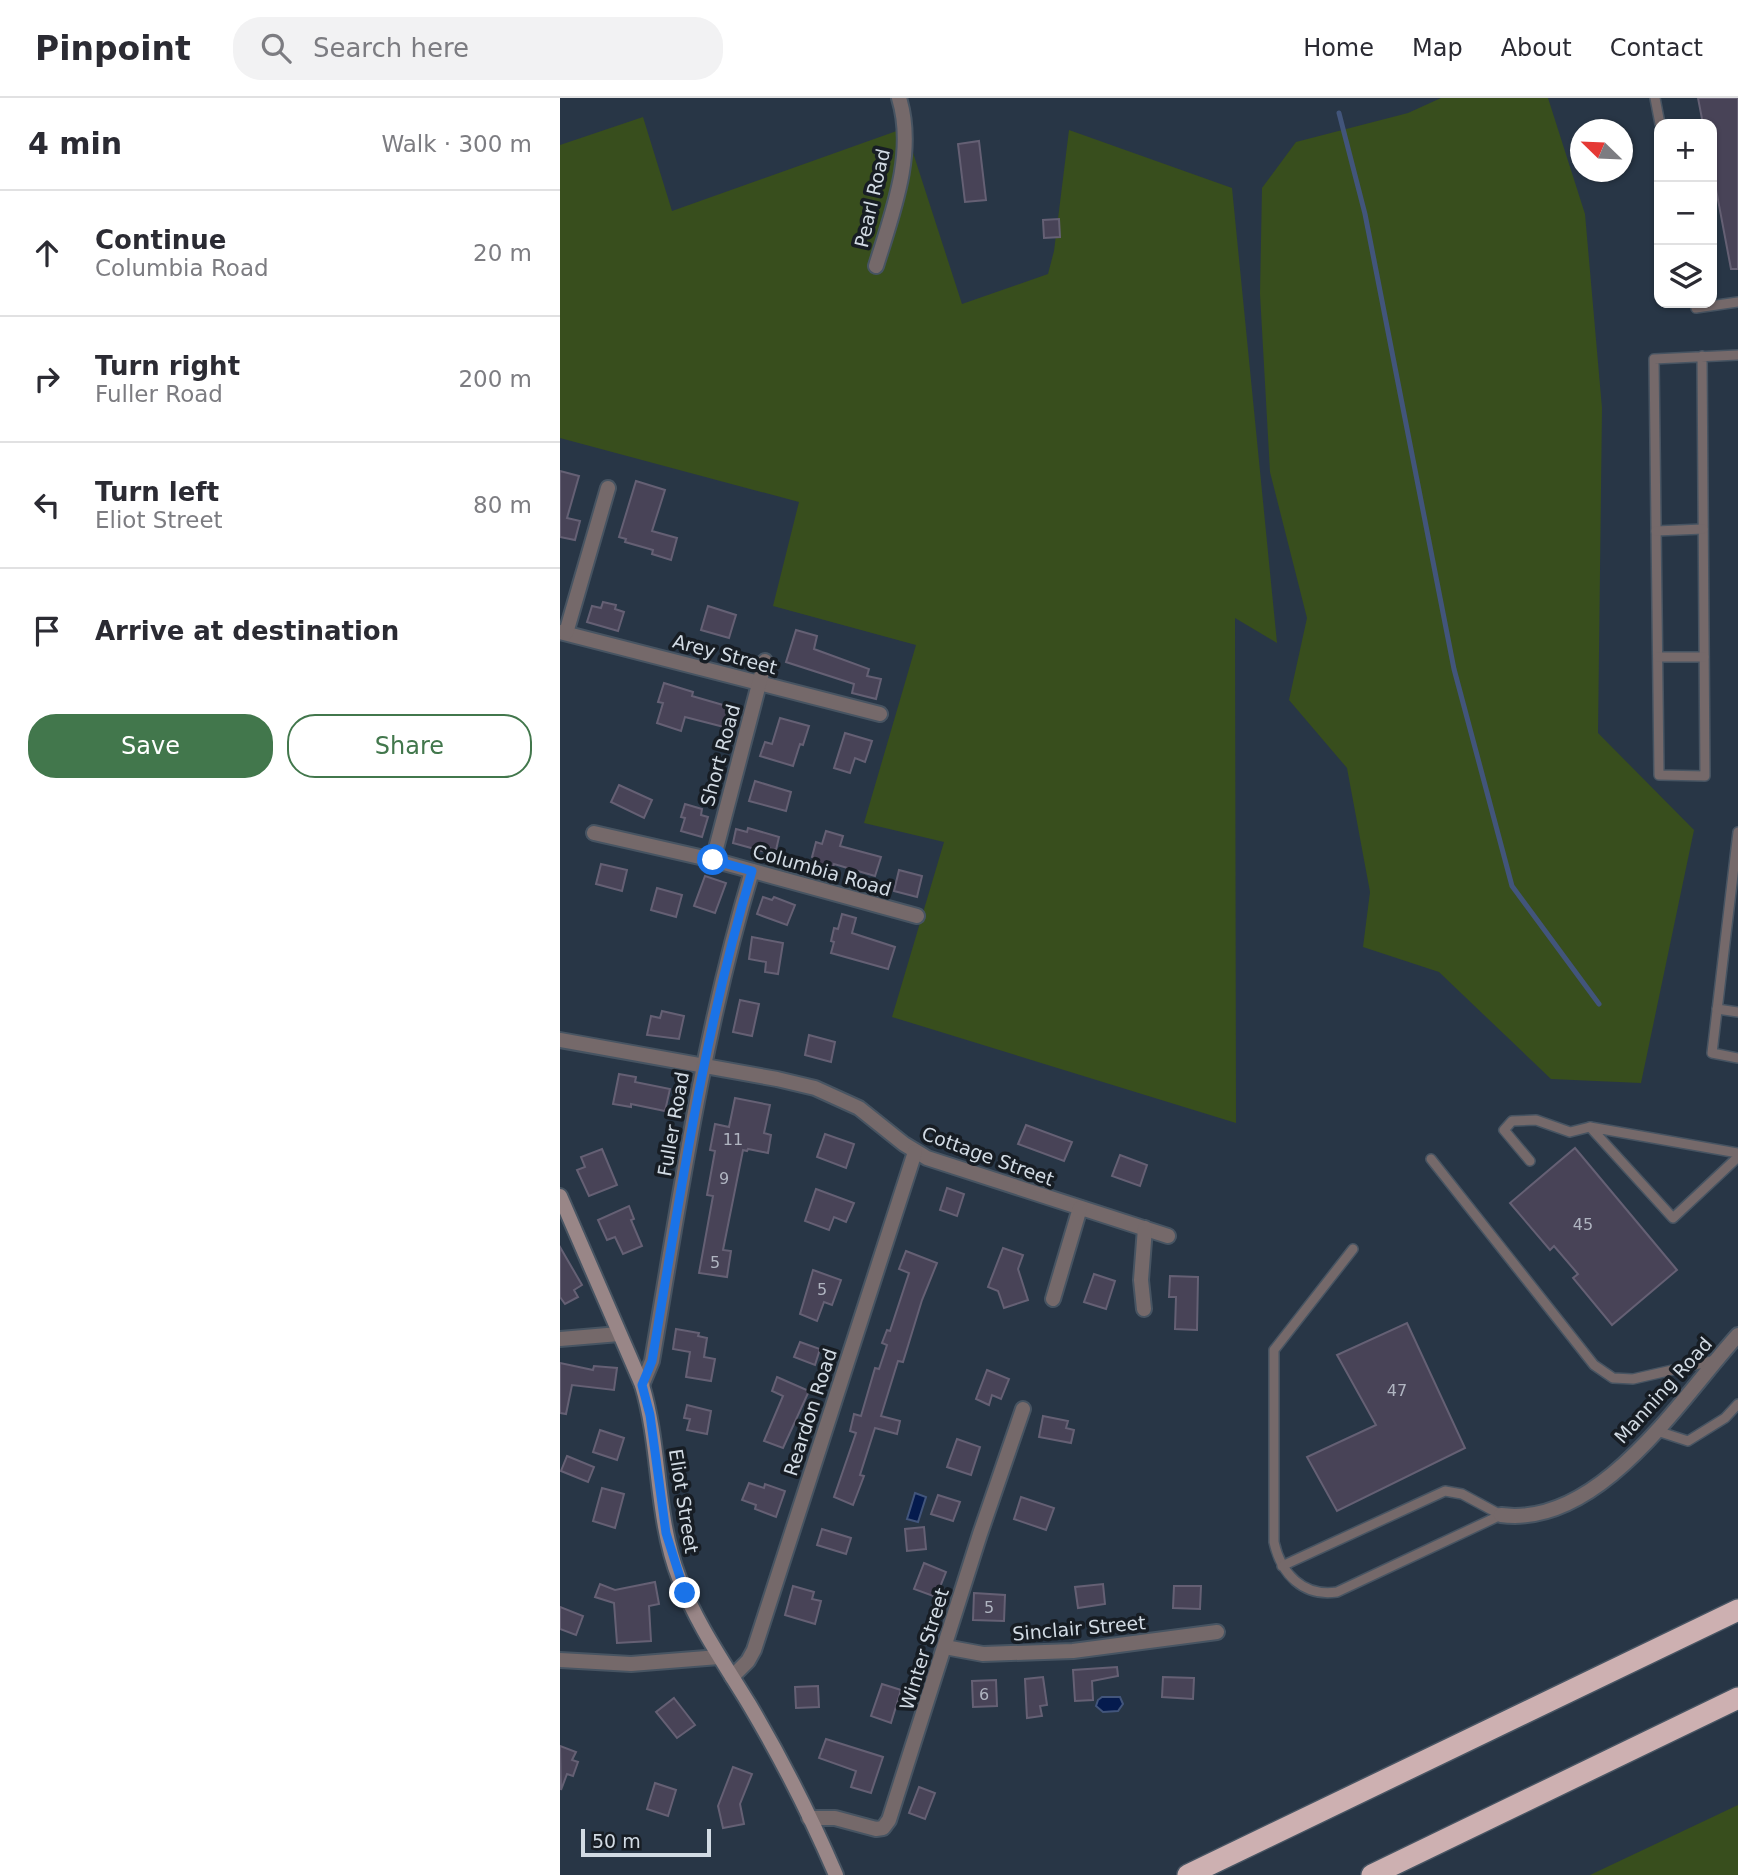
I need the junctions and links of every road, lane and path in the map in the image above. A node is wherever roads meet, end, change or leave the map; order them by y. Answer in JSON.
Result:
{"nodes":[{"id":1,"x":898,"y":98,"type":"edge"},
{"id":2,"x":1655,"y":98,"type":"edge"},
{"id":3,"x":1659,"y":119,"type":"edge"},
{"id":4,"x":876,"y":266,"type":"dead end"},
{"id":5,"x":1738,"y":302,"type":"edge"},
{"id":6,"x":1717,"y":305,"type":"edge"},
{"id":7,"x":1738,"y":355,"type":"edge"},
{"id":8,"x":1702,"y":356,"type":"junction"},
{"id":9,"x":608,"y":488,"type":"dead end"},
{"id":10,"x":1703,"y":529,"type":"junction"},
{"id":11,"x":1656,"y":531,"type":"junction"},
{"id":12,"x":563,"y":633,"type":"edge"},
{"id":13,"x":1658,"y":657,"type":"junction"},
{"id":14,"x":1704,"y":657,"type":"junction"},
{"id":15,"x":765,"y":661,"type":"dead end"},
{"id":16,"x":759,"y":683,"type":"junction"},
{"id":17,"x":880,"y":714,"type":"dead end"},
{"id":18,"x":1738,"y":832,"type":"edge"},
{"id":19,"x":594,"y":834,"type":"dead end"},
{"id":20,"x":713,"y":860,"type":"junction"},
{"id":21,"x":752,"y":871,"type":"junction"},
{"id":22,"x":917,"y":916,"type":"dead end"},
{"id":23,"x":1717,"y":1009,"type":"junction"},
{"id":24,"x":1738,"y":1012,"type":"edge"},
{"id":25,"x":560,"y":1040,"type":"edge"},
{"id":26,"x":1738,"y":1059,"type":"edge"},
{"id":27,"x":703,"y":1067,"type":"junction"},
{"id":28,"x":1590,"y":1127,"type":"junction"},
{"id":29,"x":915,"y":1152,"type":"junction"},
{"id":30,"x":1738,"y":1155,"type":"edge"},
{"id":31,"x":1431,"y":1159,"type":"dead end"},
{"id":32,"x":1530,"y":1161,"type":"dead end"},
{"id":33,"x":560,"y":1196,"type":"edge"},
{"id":34,"x":1080,"y":1209,"type":"junction"},
{"id":35,"x":1145,"y":1228,"type":"junction"},
{"id":36,"x":1168,"y":1236,"type":"dead end"},
{"id":37,"x":1353,"y":1249,"type":"dead end"},
{"id":38,"x":1053,"y":1298,"type":"dead end"},
{"id":39,"x":1144,"y":1309,"type":"dead end"},
{"id":40,"x":619,"y":1334,"type":"junction"},
{"id":41,"x":1738,"y":1335,"type":"edge"},
{"id":42,"x":560,"y":1339,"type":"edge"},
{"id":43,"x":1716,"y":1360,"type":"junction"},
{"id":44,"x":642,"y":1385,"type":"junction"},
{"id":45,"x":1738,"y":1404,"type":"edge"},
{"id":46,"x":1023,"y":1409,"type":"dead end"},
{"id":47,"x":1657,"y":1431,"type":"junction"},
{"id":48,"x":1502,"y":1515,"type":"junction"},
{"id":49,"x":1282,"y":1566,"type":"junction"},
{"id":50,"x":1738,"y":1610,"type":"edge"},
{"id":51,"x":1217,"y":1632,"type":"dead end"},
{"id":52,"x":945,"y":1647,"type":"junction"},
{"id":53,"x":719,"y":1657,"type":"junction"},
{"id":54,"x":560,"y":1660,"type":"edge"},
{"id":55,"x":732,"y":1677,"type":"junction"},
{"id":56,"x":1738,"y":1698,"type":"edge"},
{"id":57,"x":809,"y":1818,"type":"junction"},
{"id":58,"x":836,"y":1875,"type":"edge"},
{"id":59,"x":1188,"y":1875,"type":"edge"},
{"id":60,"x":1372,"y":1875,"type":"edge"}],
"edges":[{"from":1,"to":4,"type":"street","name":"Pearl Road"},
{"from":2,"to":3,"type":"lane"},
{"from":5,"to":6,"type":"lane"},
{"from":7,"to":8,"type":"lane"},
{"from":8,"to":10,"type":"lane"},
{"from":8,"to":11,"type":"lane"},
{"from":9,"to":12,"type":"street"},
{"from":10,"to":11,"type":"lane"},
{"from":10,"to":14,"type":"lane"},
{"from":11,"to":13,"type":"lane"},
{"from":12,"to":16,"type":"street","name":"Arey Street"},
{"from":13,"to":14,"type":"lane"},
{"from":13,"to":14,"type":"lane"},
{"from":15,"to":16,"type":"street","name":"Short Road"},
{"from":16,"to":17,"type":"street","name":"Arey Street"},
{"from":16,"to":20,"type":"street","name":"Short Road"},
{"from":18,"to":23,"type":"lane"},
{"from":19,"to":20,"type":"street","name":"Columbia Road"},
{"from":20,"to":21,"type":"street","name":"Columbia Road"},
{"from":21,"to":22,"type":"street","name":"Columbia Road"},
{"from":21,"to":27,"type":"street","name":"Fuller Road"},
{"from":23,"to":24,"type":"lane"},
{"from":23,"to":26,"type":"lane"},
{"from":25,"to":27,"type":"street","name":"Cottage Street"},
{"from":27,"to":29,"type":"street","name":"Cottage Street"},
{"from":27,"to":44,"type":"street","name":"Fuller Road"},
{"from":28,"to":30,"type":"lane"},
{"from":28,"to":30,"type":"lane"},
{"from":28,"to":32,"type":"lane"},
{"from":29,"to":34,"type":"street","name":"Cottage Street"},
{"from":29,"to":55,"type":"street","name":"Reardon Road"},
{"from":31,"to":43,"type":"lane"},
{"from":33,"to":40,"type":"street","name":"Eliot Street"},
{"from":34,"to":35,"type":"street","name":"Cottage Street"},
{"from":34,"to":38,"type":"street"},
{"from":35,"to":36,"type":"street","name":"Cottage Street"},
{"from":35,"to":39,"type":"street"},
{"from":37,"to":49,"type":"lane"},
{"from":40,"to":42,"type":"street"},
{"from":40,"to":44,"type":"street","name":"Eliot Street"},
{"from":41,"to":43,"type":"street","name":"Manning Road"},
{"from":43,"to":47,"type":"street","name":"Manning Road"},
{"from":44,"to":53,"type":"street","name":"Eliot Street"},
{"from":45,"to":47,"type":"lane"},
{"from":46,"to":52,"type":"street","name":"Winter Street"},
{"from":47,"to":48,"type":"street","name":"Manning Road"},
{"from":48,"to":49,"type":"lane"},
{"from":48,"to":49,"type":"lane"},
{"from":50,"to":59,"type":"highway"},
{"from":51,"to":52,"type":"street","name":"Sinclair Street"},
{"from":52,"to":57,"type":"street","name":"Winter Street"},
{"from":53,"to":54,"type":"street"},
{"from":53,"to":55,"type":"street","name":"Eliot Street"},
{"from":55,"to":57,"type":"street","name":"Eliot Street"},
{"from":56,"to":60,"type":"highway"},
{"from":57,"to":58,"type":"street","name":"Eliot Street"}]}
